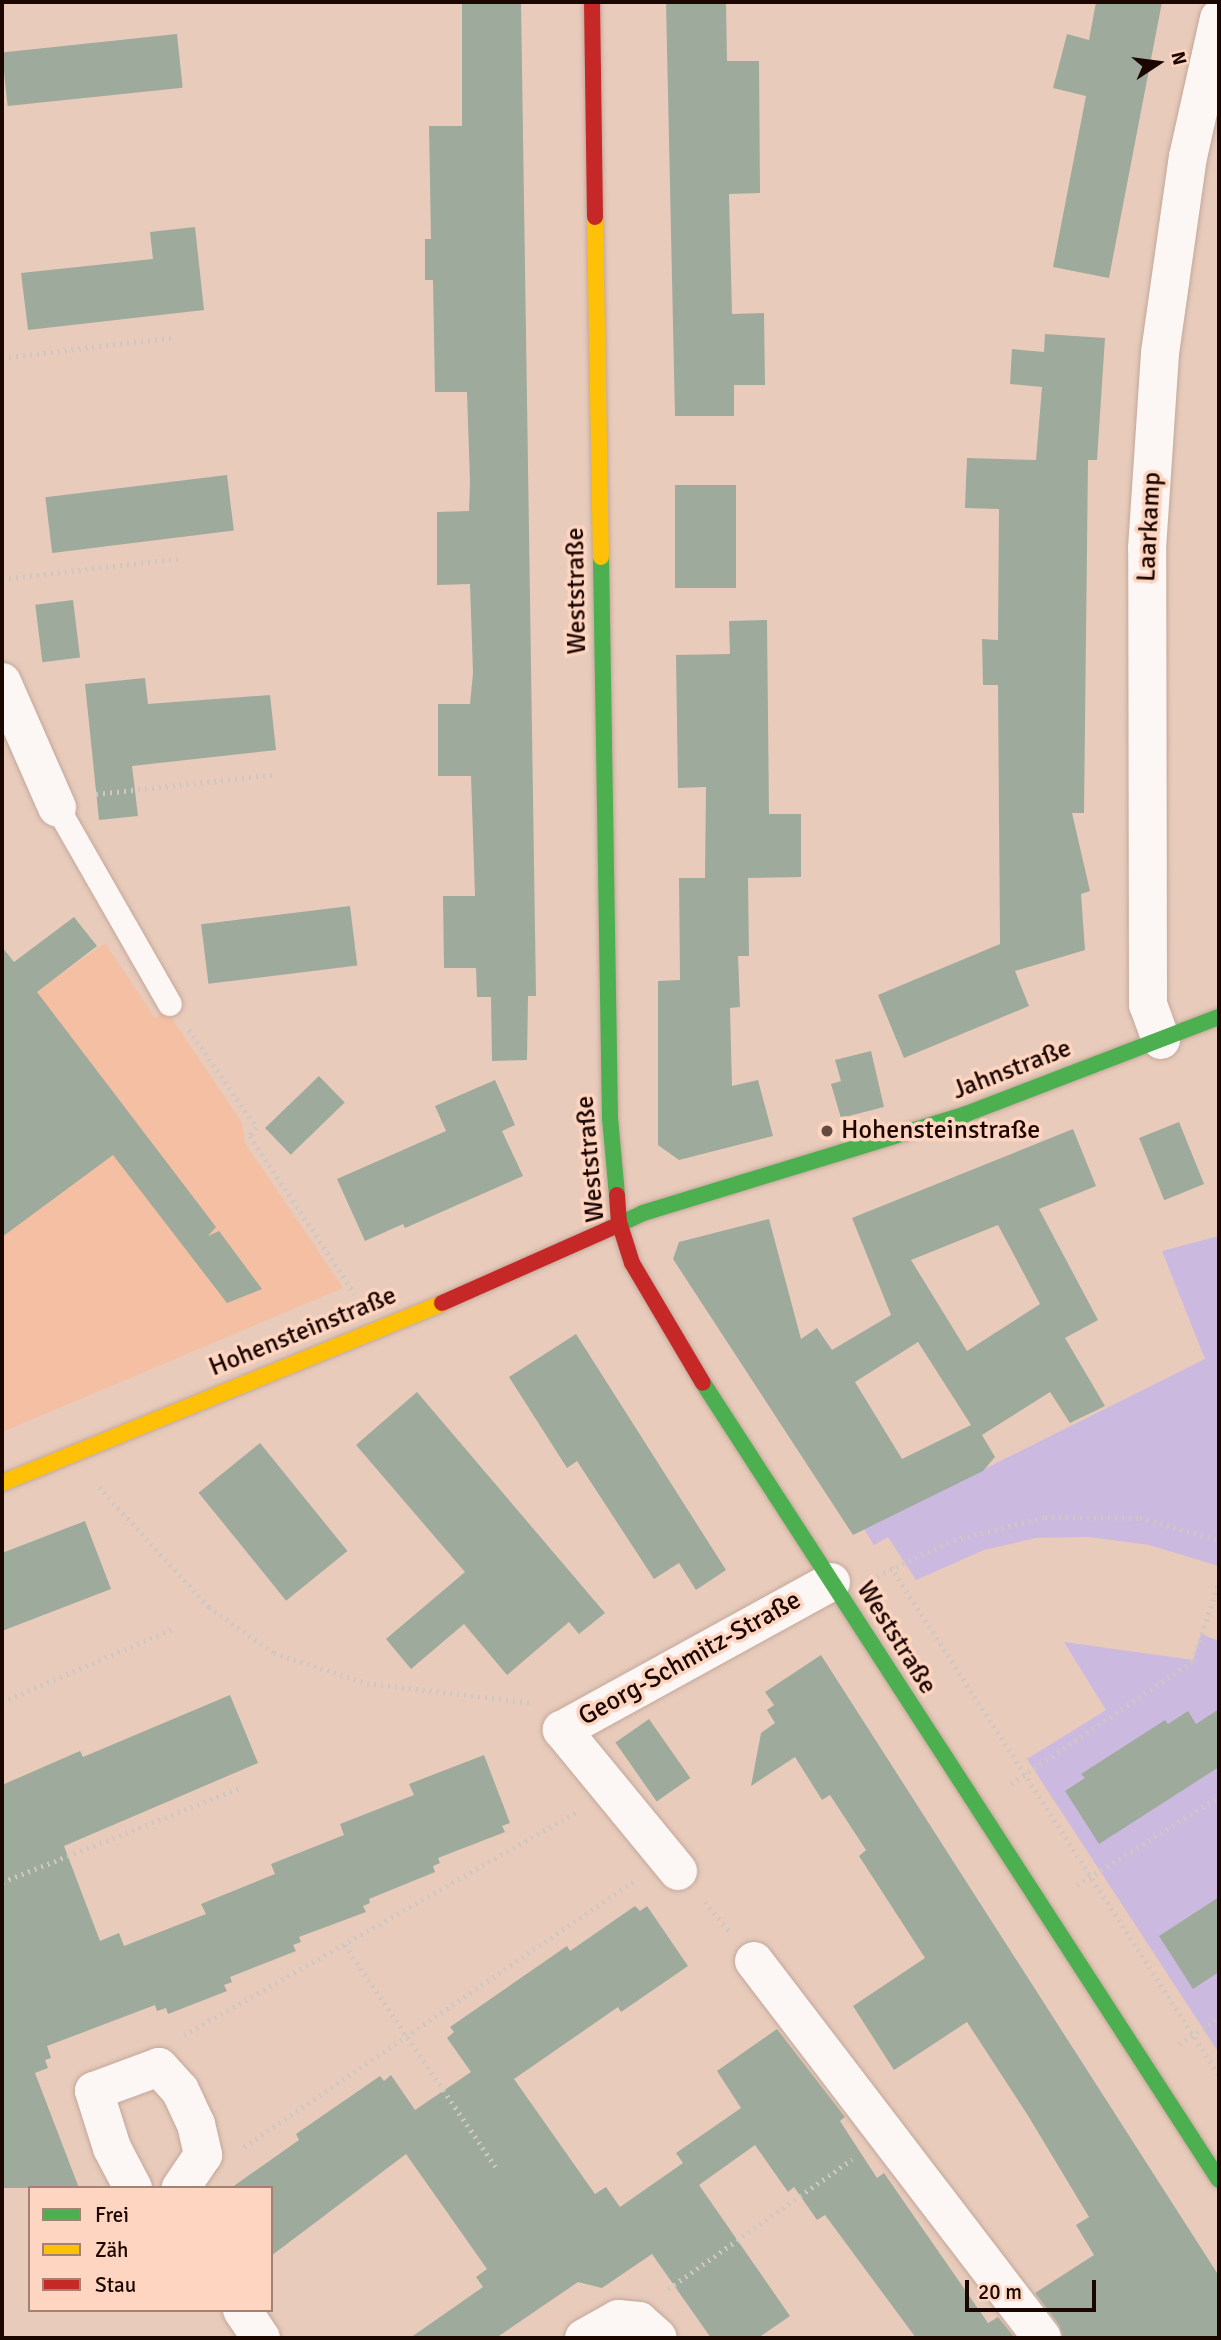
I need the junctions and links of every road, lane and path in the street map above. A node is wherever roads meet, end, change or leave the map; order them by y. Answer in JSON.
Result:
{"nodes":[{"id":1,"x":592,"y":2,"type":"edge"},
{"id":2,"x":1219,"y":18,"type":"edge"},
{"id":3,"x":175,"y":337,"type":"dead end"},
{"id":4,"x":2,"y":358,"type":"edge"},
{"id":5,"x":183,"y":558,"type":"dead end"},
{"id":6,"x":2,"y":579,"type":"edge"},
{"id":7,"x":2,"y":682,"type":"edge"},
{"id":8,"x":272,"y":775,"type":"dead end"},
{"id":9,"x":55,"y":803,"type":"junction"},
{"id":10,"x":170,"y":1003,"type":"joint"},
{"id":11,"x":1219,"y":1017,"type":"edge"},
{"id":12,"x":1161,"y":1040,"type":"junction"},
{"id":13,"x":619,"y":1222,"type":"junction"},
{"id":14,"x":378,"y":1329,"type":"junction"},
{"id":15,"x":68,"y":1453,"type":"junction"},
{"id":16,"x":2,"y":1483,"type":"edge"},
{"id":17,"x":1219,"y":1540,"type":"edge"},
{"id":18,"x":891,"y":1567,"type":"junction"},
{"id":19,"x":1219,"y":1581,"type":"edge"},
{"id":20,"x":836,"y":1590,"type":"junction"},
{"id":21,"x":172,"y":1629,"type":"dead end"},
{"id":22,"x":2,"y":1702,"type":"edge"},
{"id":23,"x":562,"y":1730,"type":"junction"},
{"id":24,"x":1025,"y":1774,"type":"junction"},
{"id":25,"x":239,"y":1788,"type":"dead end"},
{"id":26,"x":613,"y":1791,"type":"junction"},
{"id":27,"x":1219,"y":1797,"type":"edge"},
{"id":28,"x":976,"y":1809,"type":"junction"},
{"id":29,"x":673,"y":1864,"type":"junction"},
{"id":30,"x":1092,"y":1876,"type":"junction"},
{"id":31,"x":2,"y":1882,"type":"edge"},
{"id":32,"x":1040,"y":1906,"type":"junction"},
{"id":33,"x":345,"y":1945,"type":"junction"},
{"id":34,"x":754,"y":1961,"type":"joint"},
{"id":35,"x":407,"y":2037,"type":"junction"},
{"id":36,"x":159,"y":2067,"type":"junction"},
{"id":37,"x":1219,"y":2075,"type":"edge"},
{"id":38,"x":888,"y":2133,"type":"junction"},
{"id":39,"x":203,"y":2155,"type":"junction"},
{"id":40,"x":498,"y":2170,"type":"dead end"},
{"id":41,"x":1219,"y":2180,"type":"edge"},
{"id":42,"x":133,"y":2186,"type":"edge"},
{"id":43,"x":182,"y":2186,"type":"edge"},
{"id":44,"x":243,"y":2312,"type":"edge"},
{"id":45,"x":649,"y":2330,"type":"edge"},
{"id":46,"x":261,"y":2338,"type":"edge"},
{"id":47,"x":583,"y":2338,"type":"edge"},
{"id":48,"x":1042,"y":2338,"type":"edge"}],
"edges":[{"from":1,"to":13,"type":"street","name":"Weststraße"},
{"from":2,"to":12,"type":"street","name":"Laarkamp"},
{"from":3,"to":4,"type":"path"},
{"from":5,"to":6,"type":"path"},
{"from":7,"to":9,"type":"street"},
{"from":8,"to":9,"type":"path"},
{"from":9,"to":10,"type":"lane"},
{"from":10,"to":14,"type":"path"},
{"from":11,"to":12,"type":"street","name":"Jahnstraße"},
{"from":12,"to":13,"type":"street","name":"Jahnstraße"},
{"from":13,"to":14,"type":"street","name":"Hohensteinstraße"},
{"from":13,"to":20,"type":"street","name":"Weststraße"},
{"from":14,"to":15,"type":"street","name":"Hohensteinstraße"},
{"from":15,"to":16,"type":"street","name":"Hohensteinstraße"},
{"from":15,"to":23,"type":"path"},
{"from":17,"to":18,"type":"path"},
{"from":18,"to":20,"type":"path"},
{"from":18,"to":24,"type":"path"},
{"from":19,"to":24,"type":"path"},
{"from":20,"to":23,"type":"street","name":"Georg-Schmitz-Straße"},
{"from":20,"to":28,"type":"street","name":"Weststraße"},
{"from":21,"to":22,"type":"path"},
{"from":23,"to":26,"type":"street","name":"Georg-Schmitz-Straße"},
{"from":24,"to":28,"type":"path"},
{"from":24,"to":30,"type":"path"},
{"from":25,"to":31,"type":"path"},
{"from":26,"to":29,"type":"street","name":"Georg-Schmitz-Straße"},
{"from":26,"to":33,"type":"path"},
{"from":27,"to":30,"type":"path"},
{"from":28,"to":32,"type":"street","name":"Weststraße"},
{"from":29,"to":34,"type":"path"},
{"from":29,"to":35,"type":"path"},
{"from":30,"to":32,"type":"path"},
{"from":30,"to":37,"type":"path"},
{"from":32,"to":41,"type":"street","name":"Weststraße"},
{"from":33,"to":35,"type":"path"},
{"from":33,"to":36,"type":"path"},
{"from":34,"to":38,"type":"street"},
{"from":35,"to":39,"type":"path"},
{"from":35,"to":40,"type":"path"},
{"from":36,"to":39,"type":"street"},
{"from":36,"to":42,"type":"street"},
{"from":38,"to":45,"type":"path"},
{"from":38,"to":48,"type":"street"},
{"from":39,"to":43,"type":"street"},
{"from":44,"to":46,"type":"street"},
{"from":45,"to":47,"type":"street"}]}
